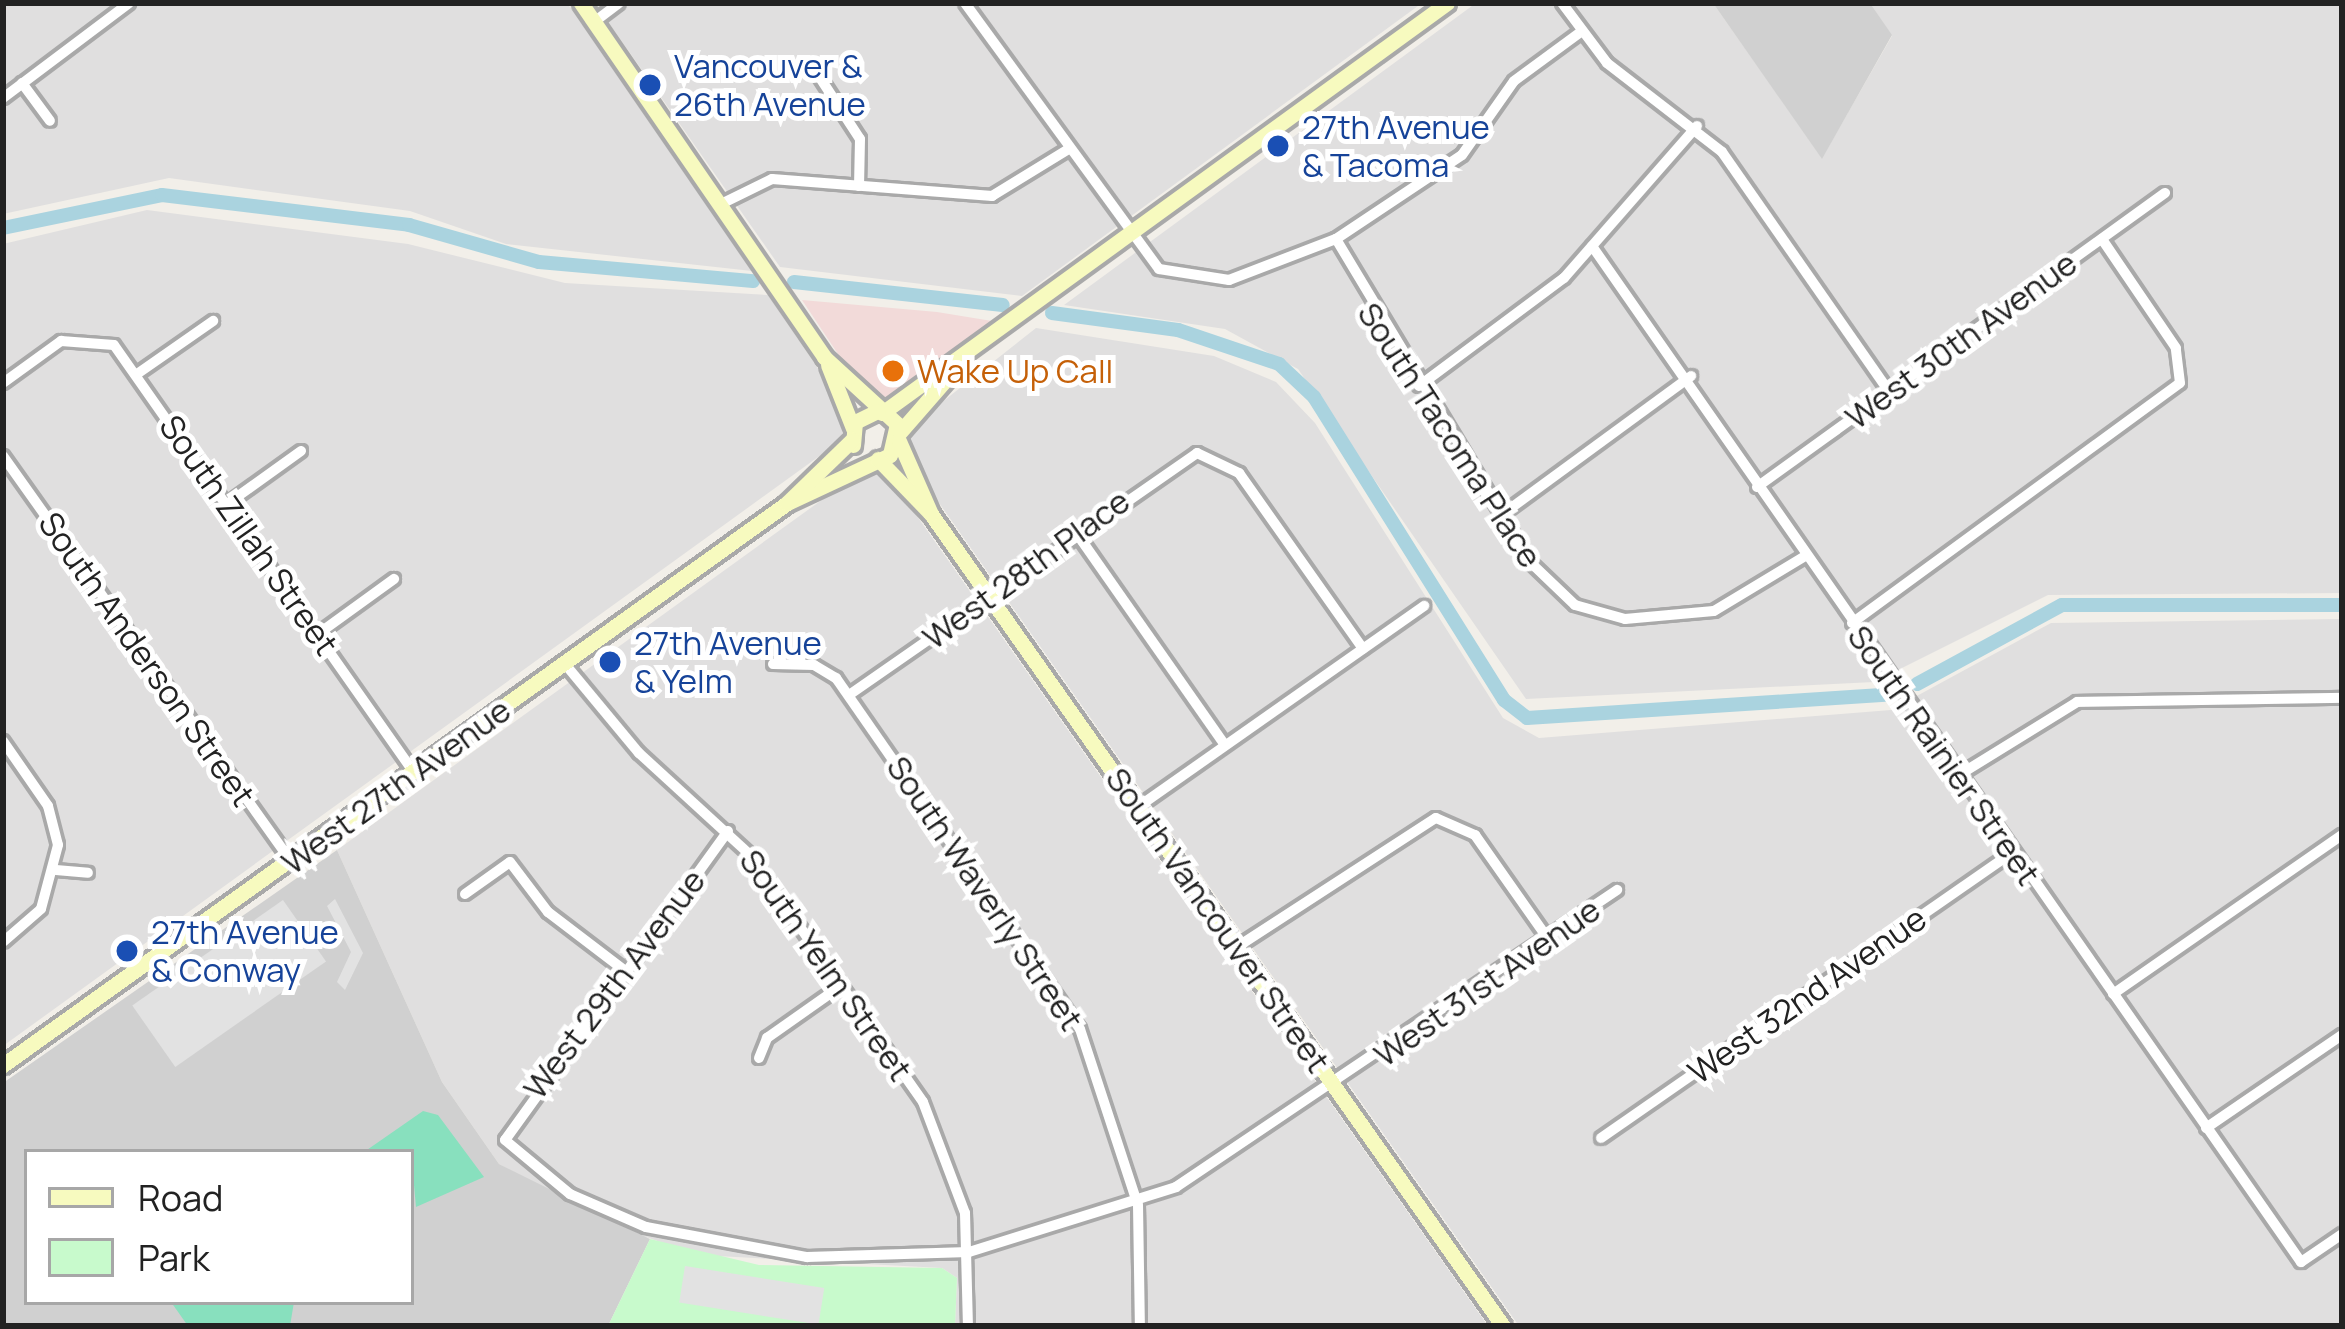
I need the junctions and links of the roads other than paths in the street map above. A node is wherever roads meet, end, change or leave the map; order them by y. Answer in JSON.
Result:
{"nodes":[{"id":1,"x":129,"y":3,"type":"edge"},
{"id":2,"x":581,"y":3,"type":"edge"},
{"id":3,"x":619,"y":3,"type":"edge"},
{"id":4,"x":965,"y":3,"type":"edge"},
{"id":5,"x":1447,"y":3,"type":"edge"},
{"id":6,"x":1562,"y":3,"type":"edge"},
{"id":7,"x":594,"y":22,"type":"junction"},
{"id":8,"x":1582,"y":32,"type":"junction"},
{"id":9,"x":813,"y":67,"type":"dead end"},
{"id":10,"x":22,"y":83,"type":"junction"},
{"id":11,"x":3,"y":98,"type":"edge"},
{"id":12,"x":50,"y":121,"type":"dead end"},
{"id":13,"x":1697,"y":126,"type":"junction"},
{"id":14,"x":1067,"y":150,"type":"junction"},
{"id":15,"x":859,"y":186,"type":"junction"},
{"id":16,"x":2165,"y":193,"type":"dead end"},
{"id":17,"x":719,"y":205,"type":"junction"},
{"id":18,"x":1127,"y":235,"type":"junction"},
{"id":19,"x":2102,"y":238,"type":"junction"},
{"id":20,"x":1336,"y":239,"type":"junction"},
{"id":21,"x":1592,"y":246,"type":"junction"},
{"id":22,"x":213,"y":321,"type":"dead end"},
{"id":23,"x":824,"y":357,"type":"junction"},
{"id":24,"x":137,"y":374,"type":"junction"},
{"id":25,"x":949,"y":375,"type":"junction"},
{"id":26,"x":1690,"y":376,"type":"junction"},
{"id":27,"x":3,"y":383,"type":"edge"},
{"id":28,"x":1419,"y":386,"type":"junction"},
{"id":29,"x":1889,"y":391,"type":"junction"},
{"id":30,"x":880,"y":412,"type":"junction"},
{"id":31,"x":852,"y":434,"type":"junction"},
{"id":32,"x":899,"y":436,"type":"junction"},
{"id":33,"x":301,"y":451,"type":"dead end"},
{"id":34,"x":3,"y":456,"type":"edge"},
{"id":35,"x":876,"y":460,"type":"junction"},
{"id":36,"x":1756,"y":487,"type":"junction"},
{"id":37,"x":227,"y":503,"type":"junction"},
{"id":38,"x":787,"y":503,"type":"junction"},
{"id":39,"x":932,"y":514,"type":"junction"},
{"id":40,"x":1500,"y":516,"type":"junction"},
{"id":41,"x":1076,"y":531,"type":"junction"},
{"id":42,"x":1804,"y":556,"type":"junction"},
{"id":43,"x":394,"y":579,"type":"dead end"},
{"id":44,"x":990,"y":597,"type":"junction"},
{"id":45,"x":1424,"y":606,"type":"dead end"},
{"id":46,"x":1852,"y":623,"type":"junction"},
{"id":47,"x":318,"y":634,"type":"junction"},
{"id":48,"x":1363,"y":649,"type":"junction"},
{"id":49,"x":565,"y":664,"type":"junction"},
{"id":50,"x":773,"y":664,"type":"dead end"},
{"id":51,"x":849,"y":695,"type":"junction"},
{"id":52,"x":2342,"y":698,"type":"edge"},
{"id":53,"x":3,"y":742,"type":"edge"},
{"id":54,"x":1226,"y":745,"type":"junction"},
{"id":55,"x":415,"y":774,"type":"junction"},
{"id":56,"x":1959,"y":775,"type":"junction"},
{"id":57,"x":1138,"y":807,"type":"junction"},
{"id":58,"x":728,"y":831,"type":"junction"},
{"id":59,"x":2342,"y":835,"type":"edge"},
{"id":60,"x":2013,"y":852,"type":"junction"},
{"id":61,"x":291,"y":862,"type":"junction"},
{"id":62,"x":56,"y":869,"type":"junction"},
{"id":63,"x":88,"y":873,"type":"dead end"},
{"id":64,"x":1617,"y":890,"type":"dead end"},
{"id":65,"x":465,"y":894,"type":"dead end"},
{"id":66,"x":1548,"y":939,"type":"junction"},
{"id":67,"x":3,"y":942,"type":"edge"},
{"id":68,"x":1237,"y":946,"type":"junction"},
{"id":69,"x":624,"y":970,"type":"junction"},
{"id":70,"x":842,"y":985,"type":"junction"},
{"id":71,"x":2113,"y":994,"type":"junction"},
{"id":72,"x":2342,"y":1034,"type":"edge"},
{"id":73,"x":760,"y":1058,"type":"dead end"},
{"id":74,"x":4,"y":1064,"type":"edge"},
{"id":75,"x":1336,"y":1088,"type":"junction"},
{"id":76,"x":2206,"y":1128,"type":"junction"},
{"id":77,"x":1600,"y":1138,"type":"dead end"},
{"id":78,"x":1138,"y":1204,"type":"junction"},
{"id":79,"x":2342,"y":1234,"type":"edge"},
{"id":80,"x":969,"y":1252,"type":"junction"},
{"id":81,"x":968,"y":1326,"type":"edge"},
{"id":82,"x":1140,"y":1326,"type":"edge"},
{"id":83,"x":1503,"y":1326,"type":"edge"}],
"edges":[{"from":1,"to":10,"type":"street"},
{"from":2,"to":7,"type":"main road"},
{"from":3,"to":7,"type":"street"},
{"from":4,"to":14,"type":"street"},
{"from":5,"to":18,"type":"main road","name":"West 27th Avenue"},
{"from":6,"to":8,"type":"street"},
{"from":7,"to":17,"type":"main road"},
{"from":8,"to":13,"type":"street"},
{"from":8,"to":20,"type":"street"},
{"from":9,"to":15,"type":"street"},
{"from":10,"to":11,"type":"street"},
{"from":10,"to":12,"type":"street"},
{"from":13,"to":21,"type":"street"},
{"from":13,"to":29,"type":"street"},
{"from":14,"to":15,"type":"street"},
{"from":14,"to":18,"type":"street"},
{"from":15,"to":17,"type":"street"},
{"from":16,"to":19,"type":"street","name":"West 30th Avenue"},
{"from":17,"to":23,"type":"main road"},
{"from":18,"to":20,"type":"street"},
{"from":18,"to":25,"type":"main road","name":"West 27th Avenue"},
{"from":19,"to":29,"type":"street","name":"West 30th Avenue"},
{"from":19,"to":46,"type":"street"},
{"from":20,"to":28,"type":"street","name":"South Tacoma Place"},
{"from":21,"to":26,"type":"street","name":"South Rainier Street"},
{"from":21,"to":28,"type":"street"},
{"from":22,"to":24,"type":"street"},
{"from":23,"to":30,"type":"main road"},
{"from":23,"to":31,"type":"main road"},
{"from":24,"to":27,"type":"street","name":"South Zillah Street"},
{"from":24,"to":37,"type":"street","name":"South Zillah Street"},
{"from":25,"to":30,"type":"main road","name":"West 27th Avenue"},
{"from":25,"to":32,"type":"main road","name":"West 27th Avenue"},
{"from":26,"to":36,"type":"street","name":"South Rainier Street"},
{"from":26,"to":40,"type":"street"},
{"from":28,"to":40,"type":"street","name":"South Tacoma Place"},
{"from":29,"to":36,"type":"street","name":"West 30th Avenue"},
{"from":30,"to":31,"type":"main road","name":"West 27th Avenue"},
{"from":30,"to":32,"type":"main road"},
{"from":31,"to":35,"type":"main road"},
{"from":31,"to":38,"type":"main road","name":"West 27th Avenue"},
{"from":32,"to":35,"type":"main road","name":"West 27th Avenue"},
{"from":32,"to":39,"type":"main road","name":"South Vancouver Street"},
{"from":33,"to":37,"type":"street"},
{"from":34,"to":61,"type":"street","name":"South Anderson Street"},
{"from":35,"to":38,"type":"main road","name":"West 27th Avenue"},
{"from":35,"to":39,"type":"main road","name":"South Vancouver Street"},
{"from":36,"to":42,"type":"street","name":"South Rainier Street"},
{"from":37,"to":47,"type":"street","name":"South Zillah Street"},
{"from":38,"to":49,"type":"main road","name":"West 27th Avenue"},
{"from":39,"to":44,"type":"main road","name":"South Vancouver Street"},
{"from":40,"to":42,"type":"street","name":"South Tacoma Place"},
{"from":41,"to":44,"type":"street","name":"West 28th Place"},
{"from":41,"to":48,"type":"street","name":"West 28th Place"},
{"from":41,"to":54,"type":"street"},
{"from":42,"to":46,"type":"street","name":"South Rainier Street"},
{"from":43,"to":47,"type":"street"},
{"from":44,"to":51,"type":"street","name":"West 28th Place"},
{"from":44,"to":57,"type":"main road","name":"South Vancouver Street"},
{"from":45,"to":48,"type":"street"},
{"from":46,"to":56,"type":"street","name":"South Rainier Street"},
{"from":47,"to":55,"type":"street","name":"South Zillah Street"},
{"from":48,"to":54,"type":"street"},
{"from":49,"to":55,"type":"main road","name":"West 27th Avenue"},
{"from":49,"to":58,"type":"street","name":"South Yelm Street"},
{"from":50,"to":51,"type":"street","name":"South Waverly Street"},
{"from":51,"to":78,"type":"street","name":"South Waverly Street"},
{"from":52,"to":56,"type":"street"},
{"from":53,"to":62,"type":"street"},
{"from":54,"to":57,"type":"street"},
{"from":55,"to":61,"type":"main road","name":"West 27th Avenue"},
{"from":56,"to":60,"type":"street","name":"South Rainier Street"},
{"from":57,"to":68,"type":"main road","name":"South Vancouver Street"},
{"from":58,"to":69,"type":"street","name":"West 29th Avenue"},
{"from":58,"to":70,"type":"street","name":"South Yelm Street"},
{"from":59,"to":71,"type":"street"},
{"from":60,"to":71,"type":"street","name":"South Rainier Street"},
{"from":60,"to":77,"type":"street","name":"West 32nd Avenue"},
{"from":61,"to":74,"type":"main road","name":"West 27th Avenue"},
{"from":62,"to":63,"type":"street"},
{"from":62,"to":67,"type":"street"},
{"from":64,"to":66,"type":"street","name":"West 31st Avenue"},
{"from":65,"to":69,"type":"street"},
{"from":66,"to":68,"type":"street"},
{"from":66,"to":75,"type":"street","name":"West 31st Avenue"},
{"from":68,"to":75,"type":"main road","name":"South Vancouver Street"},
{"from":69,"to":80,"type":"street","name":"West 29th Avenue"},
{"from":70,"to":73,"type":"street"},
{"from":70,"to":80,"type":"street","name":"South Yelm Street"},
{"from":71,"to":76,"type":"street","name":"South Rainier Street"},
{"from":72,"to":76,"type":"street"},
{"from":75,"to":78,"type":"street","name":"West 31st Avenue"},
{"from":75,"to":83,"type":"main road","name":"South Vancouver Street"},
{"from":76,"to":79,"type":"street","name":"South Rainier Street"},
{"from":78,"to":80,"type":"street","name":"West 31st Avenue"},
{"from":78,"to":82,"type":"street","name":"South Waverly Street"},
{"from":80,"to":81,"type":"street","name":"South Yelm Street"}]}
